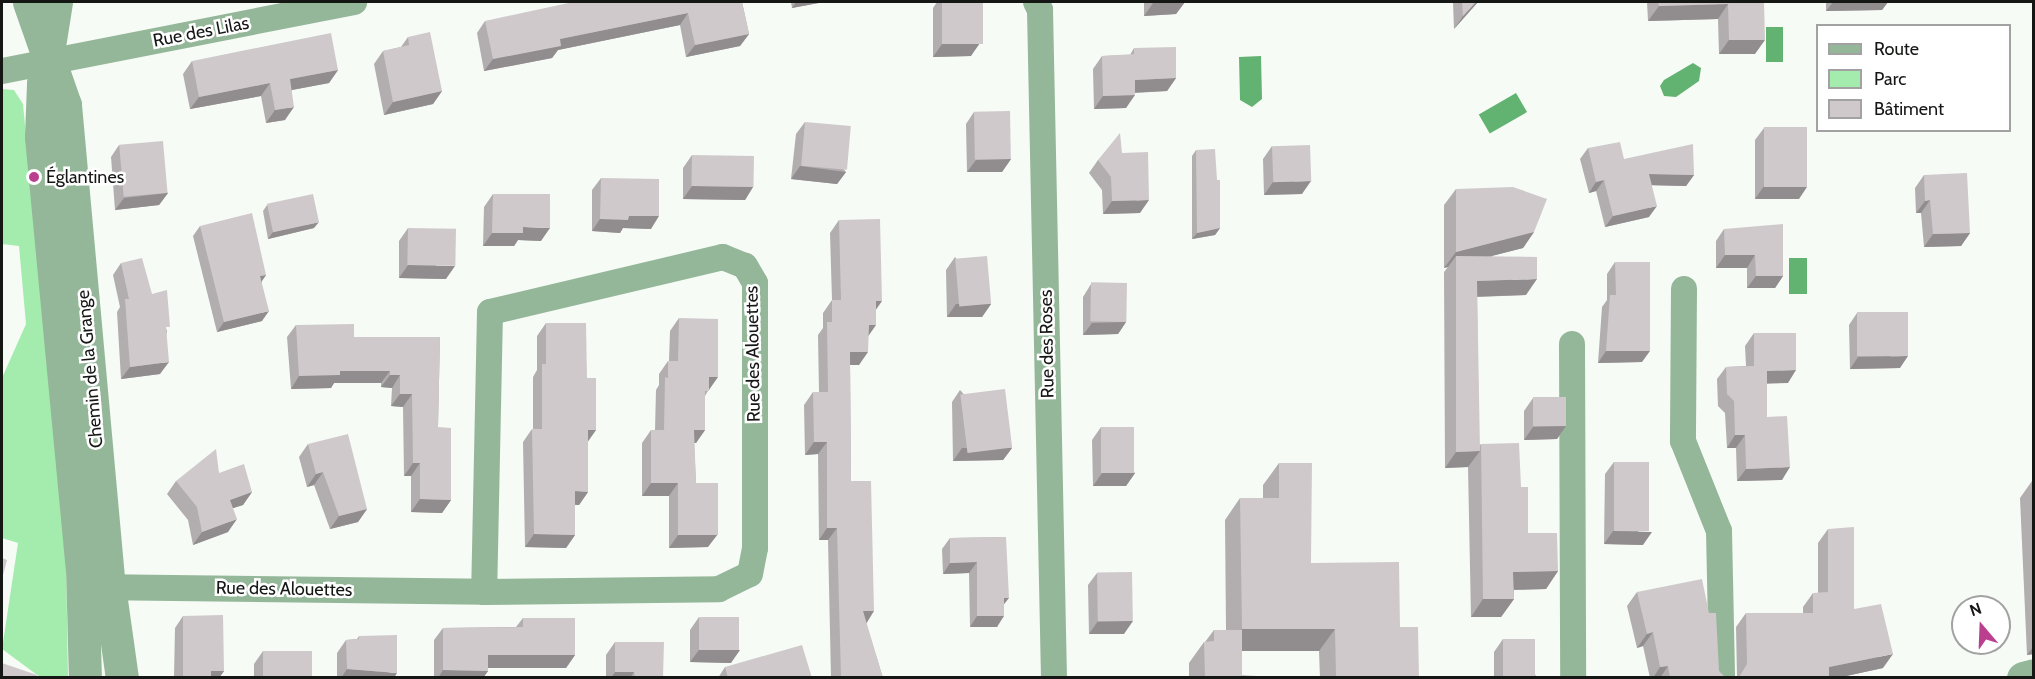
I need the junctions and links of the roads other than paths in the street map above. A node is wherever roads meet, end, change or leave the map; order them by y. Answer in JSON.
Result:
{"nodes":[{"id":1,"x":29,"y":2,"type":"edge"},
{"id":2,"x":56,"y":2,"type":"edge"},
{"id":3,"x":354,"y":2,"type":"edge"},
{"id":4,"x":1042,"y":4,"type":"edge"},
{"id":5,"x":48,"y":63,"type":"junction"},
{"id":6,"x":2,"y":71,"type":"edge"},
{"id":7,"x":1684,"y":289,"type":"dead end"},
{"id":8,"x":1572,"y":344,"type":"dead end"},
{"id":9,"x":96,"y":586,"type":"junction"},
{"id":10,"x":484,"y":592,"type":"junction"},
{"id":11,"x":2034,"y":675,"type":"edge"},
{"id":12,"x":85,"y":678,"type":"edge"},
{"id":13,"x":122,"y":678,"type":"edge"},
{"id":14,"x":1054,"y":678,"type":"edge"},
{"id":15,"x":1573,"y":678,"type":"edge"},
{"id":16,"x":1722,"y":678,"type":"edge"},
{"id":17,"x":2023,"y":678,"type":"edge"}],
"edges":[{"from":1,"to":5,"type":"street","name":"Chemin de la Grange"},
{"from":2,"to":5,"type":"street","name":"Chemin de la Grange"},
{"from":3,"to":5,"type":"street","name":"Rue des Lilas"},
{"from":4,"to":14,"type":"street","name":"Rue des Roses"},
{"from":5,"to":6,"type":"street","name":"Rue des Lilas"},
{"from":5,"to":9,"type":"street","name":"Chemin de la Grange"},
{"from":7,"to":16,"type":"street"},
{"from":8,"to":15,"type":"street"},
{"from":9,"to":10,"type":"street","name":"Rue des Alouettes"},
{"from":9,"to":12,"type":"street","name":"Chemin de la Grange"},
{"from":9,"to":13,"type":"street","name":"Chemin de la Grange"},
{"from":10,"to":10,"type":"street","name":"Rue des Alouettes"},
{"from":11,"to":17,"type":"street"}]}
